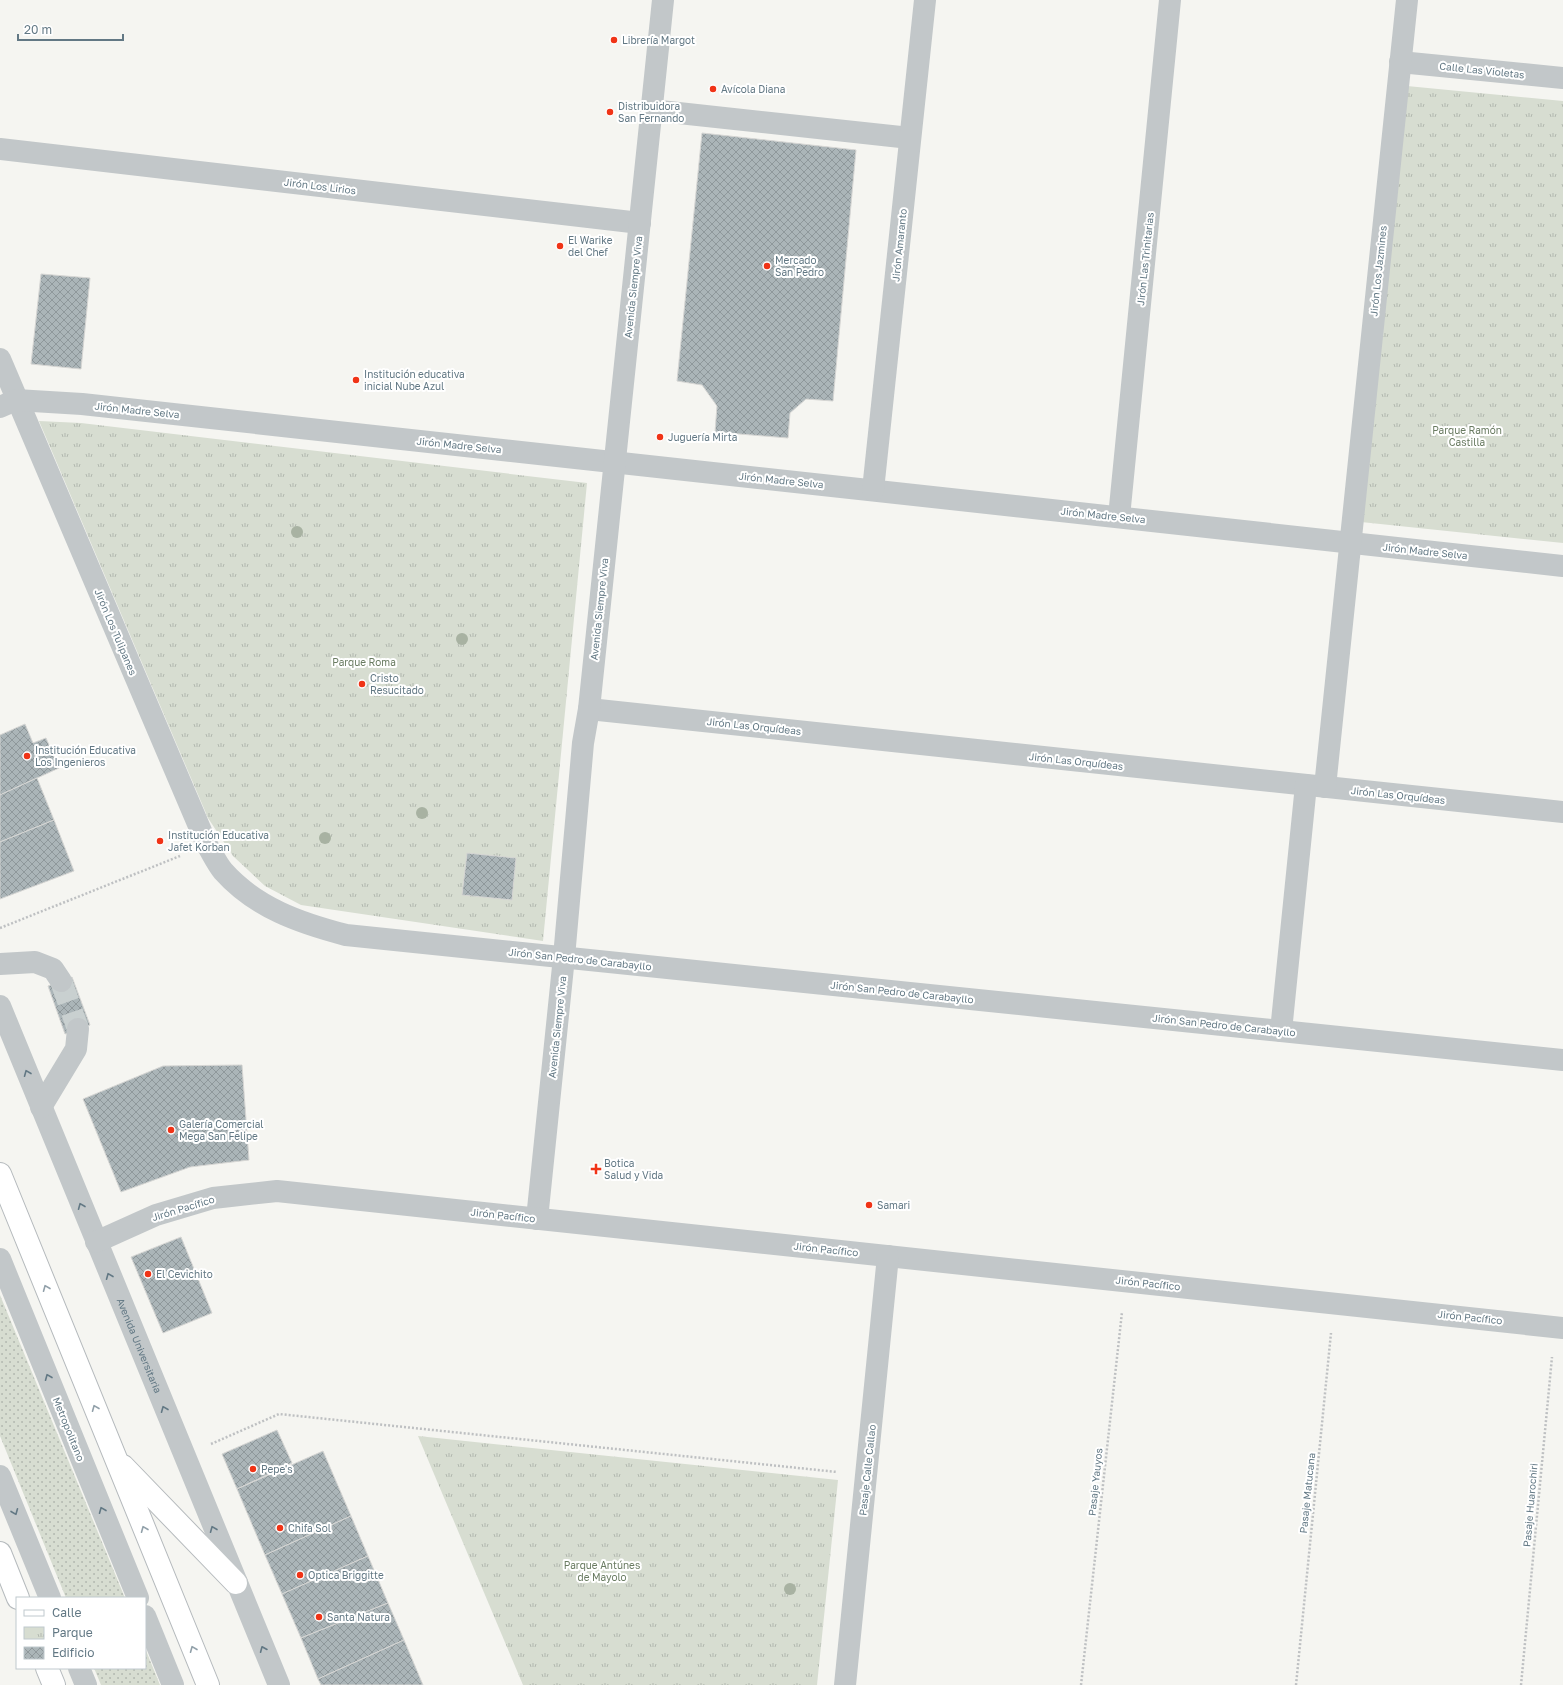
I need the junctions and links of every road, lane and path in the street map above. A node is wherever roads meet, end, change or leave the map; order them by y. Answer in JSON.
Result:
{"nodes":[{"id":1,"x":662,"y":0,"type":"edge"},
{"id":2,"x":925,"y":0,"type":"edge"},
{"id":3,"x":1170,"y":0,"type":"edge"},
{"id":4,"x":1407,"y":0,"type":"edge"},
{"id":5,"x":1400,"y":62,"type":"junction"},
{"id":6,"x":1563,"y":78,"type":"edge"},
{"id":7,"x":651,"y":110,"type":"junction"},
{"id":8,"x":910,"y":138,"type":"junction"},
{"id":9,"x":0,"y":149,"type":"edge"},
{"id":10,"x":640,"y":223,"type":"junction"},
{"id":11,"x":0,"y":359,"type":"edge"},
{"id":12,"x":8,"y":404,"type":"edge"},
{"id":13,"x":615,"y":462,"type":"junction"},
{"id":14,"x":873,"y":490,"type":"junction"},
{"id":15,"x":1119,"y":517,"type":"junction"},
{"id":16,"x":1350,"y":542,"type":"junction"},
{"id":17,"x":1563,"y":566,"type":"edge"},
{"id":18,"x":589,"y":709,"type":"junction"},
{"id":19,"x":1315,"y":786,"type":"junction"},
{"id":20,"x":1563,"y":812,"type":"edge"},
{"id":21,"x":207,"y":845,"type":"junction"},
{"id":22,"x":249,"y":895,"type":"joint"},
{"id":23,"x":0,"y":928,"type":"edge"},
{"id":24,"x":564,"y":958,"type":"junction"},
{"id":25,"x":0,"y":964,"type":"edge"},
{"id":26,"x":61,"y":981,"type":"tunnel mouth"},
{"id":27,"x":0,"y":1006,"type":"edge"},
{"id":28,"x":78,"y":1029,"type":"tunnel mouth"},
{"id":29,"x":1281,"y":1031,"type":"junction"},
{"id":30,"x":1563,"y":1060,"type":"edge"},
{"id":31,"x":41,"y":1107,"type":"junction"},
{"id":32,"x":0,"y":1174,"type":"edge"},
{"id":33,"x":537,"y":1219,"type":"junction"},
{"id":34,"x":96,"y":1242,"type":"junction"},
{"id":35,"x":888,"y":1256,"type":"junction"},
{"id":36,"x":0,"y":1259,"type":"edge"},
{"id":37,"x":1125,"y":1280,"type":"junction"},
{"id":38,"x":1334,"y":1302,"type":"junction"},
{"id":39,"x":1559,"y":1327,"type":"edge"},
{"id":40,"x":114,"y":1456,"type":"junction"},
{"id":41,"x":183,"y":1456,"type":"junction"},
{"id":42,"x":866,"y":1475,"type":"junction"},
{"id":43,"x":0,"y":1476,"type":"edge"},
{"id":44,"x":0,"y":1553,"type":"edge"},
{"id":45,"x":236,"y":1583,"type":"junction"},
{"id":46,"x":18,"y":1597,"type":"edge"},
{"id":47,"x":50,"y":1597,"type":"edge"},
{"id":48,"x":138,"y":1597,"type":"edge"},
{"id":49,"x":146,"y":1618,"type":"edge"},
{"id":50,"x":47,"y":1669,"type":"edge"},
{"id":51,"x":78,"y":1669,"type":"edge"},
{"id":52,"x":54,"y":1685,"type":"edge"},
{"id":53,"x":86,"y":1685,"type":"edge"},
{"id":54,"x":173,"y":1685,"type":"edge"},
{"id":55,"x":208,"y":1685,"type":"edge"},
{"id":56,"x":278,"y":1685,"type":"edge"},
{"id":57,"x":845,"y":1685,"type":"edge"},
{"id":58,"x":1081,"y":1685,"type":"edge"},
{"id":59,"x":1296,"y":1685,"type":"edge"},
{"id":60,"x":1521,"y":1685,"type":"edge"}],
"edges":[{"from":1,"to":7,"type":"street","name":"Avenida Siempre Viva"},
{"from":2,"to":8,"type":"street","name":"Jirón Amaranto"},
{"from":3,"to":15,"type":"street","name":"Jirón Las Trinitarias"},
{"from":4,"to":5,"type":"street","name":"Jirón Los Jazmines"},
{"from":5,"to":6,"type":"street","name":"Calle Las Violetas"},
{"from":5,"to":16,"type":"street","name":"Jirón Los Jazmines"},
{"from":7,"to":8,"type":"street"},
{"from":7,"to":10,"type":"street","name":"Avenida Siempre Viva"},
{"from":8,"to":14,"type":"street","name":"Jirón Amaranto"},
{"from":9,"to":10,"type":"street","name":"Jirón Los Lirios"},
{"from":10,"to":13,"type":"street","name":"Avenida Siempre Viva"},
{"from":11,"to":12,"type":"street","name":"Jirón Los Tulipanes"},
{"from":12,"to":13,"type":"street","name":"Jirón Madre Selva"},
{"from":12,"to":21,"type":"street","name":"Jirón Los Tulipanes"},
{"from":13,"to":14,"type":"street","name":"Jirón Madre Selva"},
{"from":13,"to":18,"type":"street","name":"Avenida Siempre Viva"},
{"from":14,"to":15,"type":"street","name":"Jirón Madre Selva"},
{"from":15,"to":16,"type":"street","name":"Jirón Madre Selva"},
{"from":16,"to":17,"type":"street","name":"Jirón Madre Selva"},
{"from":16,"to":19,"type":"street","name":"Jirón Los Jazmines"},
{"from":18,"to":19,"type":"street","name":"Jirón Las Orquídeas"},
{"from":18,"to":24,"type":"street","name":"Avenida Siempre Viva"},
{"from":19,"to":20,"type":"street","name":"Jirón Las Orquídeas"},
{"from":19,"to":29,"type":"street","name":"Jirón Los Jazmines"},
{"from":21,"to":22,"type":"street","name":"Jirón Los Tulipanes"},
{"from":21,"to":23,"type":"path"},
{"from":22,"to":24,"type":"street","name":"Jirón San Pedro de Carabayllo"},
{"from":24,"to":29,"type":"street","name":"Jirón San Pedro de Carabayllo"},
{"from":24,"to":33,"type":"street","name":"Avenida Siempre Viva"},
{"from":25,"to":26,"type":"street"},
{"from":31,"to":27,"type":"street","name":"Avenida Universitaria","one_way":true},
{"from":28,"to":31,"type":"street"},
{"from":29,"to":30,"type":"street","name":"Jirón San Pedro de Carabayllo"},
{"from":34,"to":31,"type":"street","name":"Avenida Universitaria","one_way":true},
{"from":40,"to":32,"type":"main road","one_way":true},
{"from":33,"to":34,"type":"street","name":"Jirón Pacífico"},
{"from":33,"to":35,"type":"street","name":"Jirón Pacífico"},
{"from":41,"to":34,"type":"street","name":"Avenida Universitaria","one_way":true},
{"from":35,"to":37,"type":"street","name":"Jirón Pacífico"},
{"from":35,"to":42,"type":"street","name":"Pasaje Calle Callao"},
{"from":48,"to":36,"type":"street","name":"Metropolitano","one_way":true},
{"from":37,"to":38,"type":"street","name":"Jirón Pacífico"},
{"from":37,"to":58,"type":"path","name":"Pasaje Yauyos"},
{"from":38,"to":39,"type":"street","name":"Jirón Pacífico"},
{"from":38,"to":59,"type":"path","name":"Pasaje Matucana"},
{"from":39,"to":60,"type":"path","name":"Pasaje Huarochiri"},
{"from":40,"to":45,"type":"main road"},
{"from":55,"to":40,"type":"main road","one_way":true},
{"from":41,"to":42,"type":"path"},
{"from":45,"to":41,"type":"street","name":"Avenida Universitaria","one_way":true},
{"from":42,"to":57,"type":"street","name":"Pasaje Calle Callao"},
{"from":43,"to":47,"type":"street","one_way":true},
{"from":44,"to":46,"type":"main road"},
{"from":56,"to":45,"type":"street","name":"Avenida Universitaria","one_way":true},
{"from":49,"to":54,"type":"street"},
{"from":50,"to":52,"type":"main road"},
{"from":51,"to":53,"type":"street"}]}
